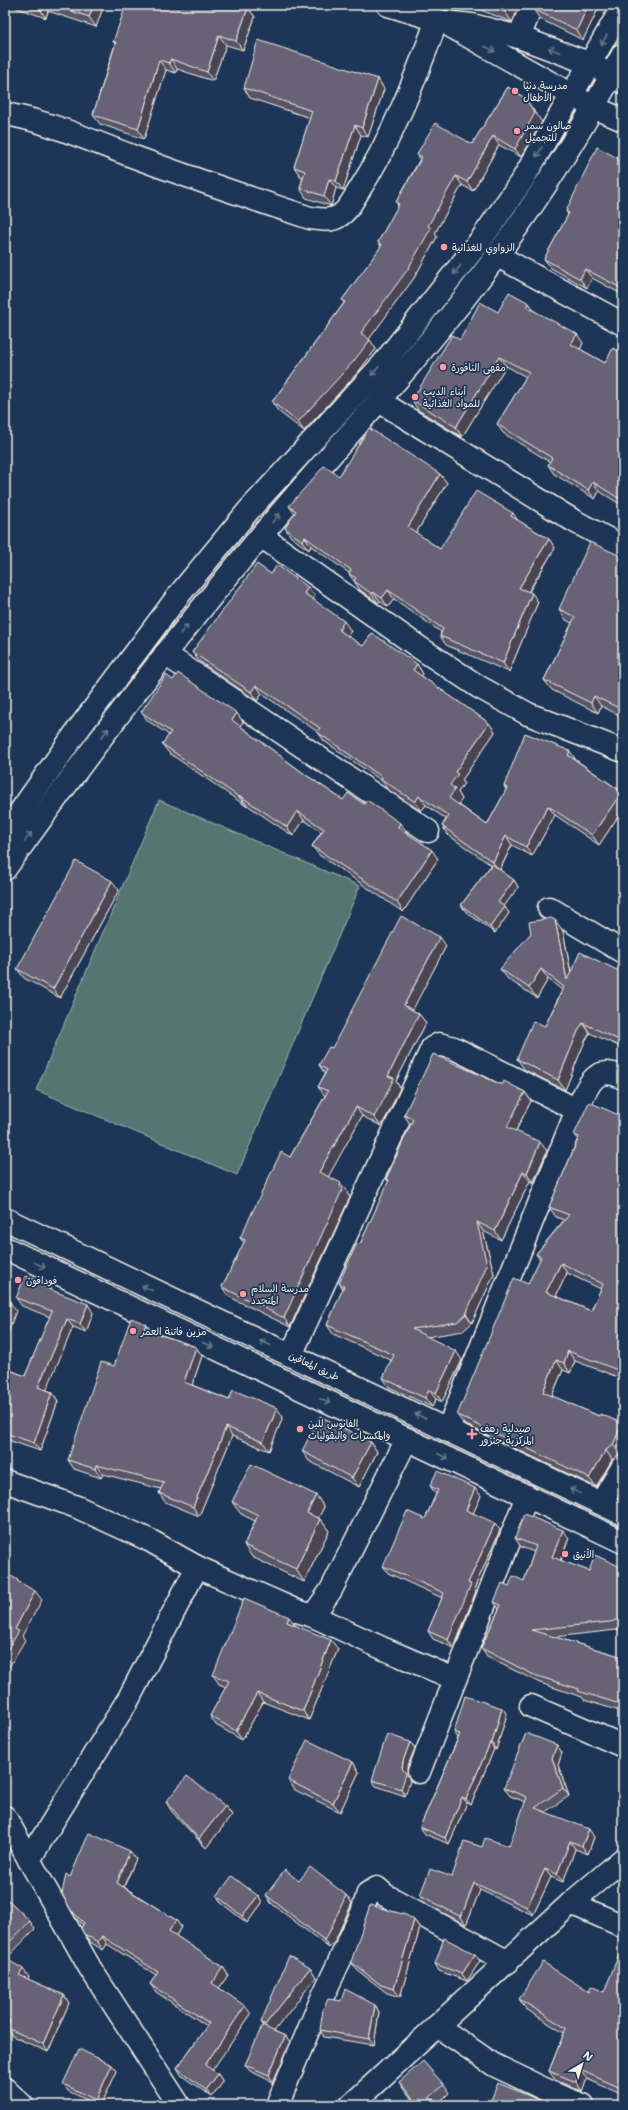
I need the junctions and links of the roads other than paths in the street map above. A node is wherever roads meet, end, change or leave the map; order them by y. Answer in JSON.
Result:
{"nodes":[{"id":1,"x":388,"y":5,"type":"edge"},
{"id":2,"x":532,"y":5,"type":"edge"},
{"id":3,"x":623,"y":6,"type":"edge"},
{"id":4,"x":440,"y":21,"type":"junction"},
{"id":5,"x":519,"y":37,"type":"junction"},
{"id":6,"x":623,"y":54,"type":"edge"},
{"id":7,"x":591,"y":64,"type":"junction"},
{"id":8,"x":617,"y":79,"type":"edge"},
{"id":9,"x":573,"y":94,"type":"junction"},
{"id":10,"x":593,"y":107,"type":"junction"},
{"id":11,"x":5,"y":114,"type":"edge"},
{"id":12,"x":623,"y":120,"type":"edge"},
{"id":13,"x":496,"y":256,"type":"junction"},
{"id":14,"x":623,"y":324,"type":"edge"},
{"id":15,"x":379,"y":401,"type":"junction"},
{"id":16,"x":261,"y":536,"type":"junction"},
{"id":17,"x":623,"y":547,"type":"edge"},
{"id":18,"x":165,"y":654,"type":"junction"},
{"id":19,"x":623,"y":751,"type":"edge"},
{"id":20,"x":428,"y":831,"type":"dead end"},
{"id":21,"x":5,"y":833,"type":"edge"},
{"id":22,"x":5,"y":869,"type":"edge"},
{"id":23,"x":549,"y":908,"type":"dead end"},
{"id":24,"x":623,"y":952,"type":"edge"},
{"id":25,"x":623,"y":1078,"type":"edge"},
{"id":26,"x":577,"y":1110,"type":"junction"},
{"id":27,"x":5,"y":1219,"type":"edge"},
{"id":28,"x":5,"y":1248,"type":"edge"},
{"id":29,"x":291,"y":1355,"type":"junction"},
{"id":30,"x":448,"y":1428,"type":"junction"},
{"id":31,"x":407,"y":1439,"type":"junction"},
{"id":32,"x":623,"y":1466,"type":"edge"},
{"id":33,"x":5,"y":1481,"type":"edge"},
{"id":34,"x":527,"y":1496,"type":"junction"},
{"id":35,"x":601,"y":1503,"type":"junction"},
{"id":36,"x":623,"y":1514,"type":"edge"},
{"id":37,"x":623,"y":1542,"type":"edge"},
{"id":38,"x":197,"y":1567,"type":"junction"},
{"id":39,"x":313,"y":1616,"type":"junction"},
{"id":40,"x":455,"y":1679,"type":"junction"},
{"id":41,"x":531,"y":1706,"type":"dead end"},
{"id":42,"x":623,"y":1746,"type":"edge"},
{"id":43,"x":419,"y":1772,"type":"dead end"},
{"id":44,"x":5,"y":1817,"type":"edge"},
{"id":45,"x":623,"y":1859,"type":"edge"},
{"id":46,"x":29,"y":1860,"type":"junction"},
{"id":47,"x":571,"y":1903,"type":"junction"},
{"id":48,"x":623,"y":1926,"type":"edge"},
{"id":49,"x":508,"y":1962,"type":"junction"},
{"id":50,"x":437,"y":2026,"type":"junction"},
{"id":51,"x":5,"y":2089,"type":"edge"},
{"id":52,"x":558,"y":2101,"type":"edge"},
{"id":53,"x":22,"y":2105,"type":"edge"},
{"id":54,"x":179,"y":2105,"type":"edge"},
{"id":55,"x":277,"y":2105,"type":"edge"},
{"id":56,"x":351,"y":2105,"type":"edge"},
{"id":57,"x":583,"y":2105,"type":"edge"}],
"edges":[{"from":1,"to":4,"type":"street"},
{"from":2,"to":5,"type":"street"},
{"from":3,"to":7,"type":"street","one_way":true},
{"from":4,"to":5,"type":"street"},
{"from":4,"to":9,"type":"street","one_way":true},
{"from":4,"to":11,"type":"street"},
{"from":7,"to":5,"type":"street","one_way":true},
{"from":6,"to":8,"type":"street"},
{"from":7,"to":8,"type":"street"},
{"from":7,"to":9,"type":"street"},
{"from":8,"to":10,"type":"street"},
{"from":9,"to":10,"type":"street"},
{"from":9,"to":21,"type":"street","one_way":true},
{"from":10,"to":12,"type":"street"},
{"from":10,"to":13,"type":"street"},
{"from":13,"to":14,"type":"street"},
{"from":13,"to":15,"type":"street"},
{"from":16,"to":15,"type":"street","one_way":true},
{"from":15,"to":17,"type":"street"},
{"from":18,"to":16,"type":"street","one_way":true},
{"from":16,"to":19,"type":"street"},
{"from":18,"to":20,"type":"street"},
{"from":22,"to":18,"type":"street","one_way":true},
{"from":23,"to":24,"type":"street"},
{"from":25,"to":26,"type":"street"},
{"from":26,"to":29,"type":"street"},
{"from":26,"to":30,"type":"street"},
{"from":29,"to":27,"type":"street","name":"طريق المعاقين","one_way":true},
{"from":28,"to":31,"type":"street","one_way":true},
{"from":30,"to":29,"type":"street","name":"طريق المعاقين","one_way":true},
{"from":35,"to":30,"type":"street","name":"طريق المعاقين","one_way":true},
{"from":31,"to":34,"type":"street","one_way":true},
{"from":31,"to":39,"type":"street"},
{"from":32,"to":35,"type":"street"},
{"from":33,"to":38,"type":"street"},
{"from":34,"to":37,"type":"street"},
{"from":34,"to":40,"type":"street"},
{"from":35,"to":36,"type":"street","name":"طريق المعاقين"},
{"from":38,"to":39,"type":"street"},
{"from":38,"to":46,"type":"street"},
{"from":39,"to":40,"type":"street"},
{"from":40,"to":43,"type":"street"},
{"from":41,"to":42,"type":"street"},
{"from":44,"to":46,"type":"street"},
{"from":45,"to":47,"type":"street"},
{"from":46,"to":54,"type":"street"},
{"from":47,"to":48,"type":"street"},
{"from":47,"to":49,"type":"street"},
{"from":49,"to":50,"type":"street"},
{"from":49,"to":55,"type":"street"},
{"from":50,"to":52,"type":"street"},
{"from":50,"to":56,"type":"street"},
{"from":51,"to":53,"type":"street"},
{"from":52,"to":57,"type":"street"}]}
